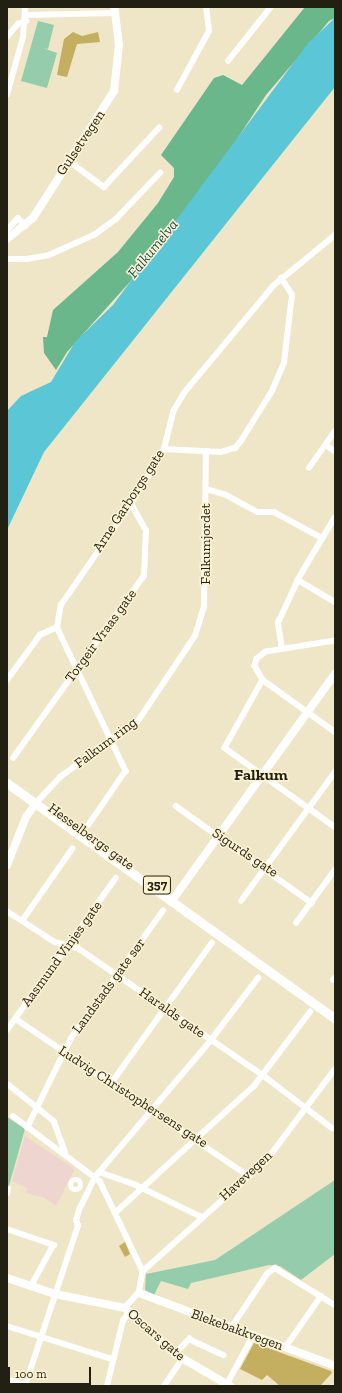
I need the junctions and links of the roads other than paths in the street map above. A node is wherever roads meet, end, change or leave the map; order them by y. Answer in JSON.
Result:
{"nodes":[{"id":1,"x":25,"y":7,"type":"edge"},
{"id":2,"x":206,"y":7,"type":"edge"},
{"id":3,"x":271,"y":7,"type":"edge"},
{"id":4,"x":114,"y":10,"type":"edge"},
{"id":5,"x":26,"y":15,"type":"junction"},
{"id":6,"x":26,"y":21,"type":"junction"},
{"id":7,"x":7,"y":37,"type":"edge"},
{"id":8,"x":228,"y":61,"type":"dead end"},
{"id":9,"x":177,"y":90,"type":"dead end"},
{"id":10,"x":7,"y":95,"type":"edge"},
{"id":11,"x":158,"y":128,"type":"dead end"},
{"id":12,"x":69,"y":161,"type":"junction"},
{"id":13,"x":160,"y":173,"type":"dead end"},
{"id":14,"x":26,"y":226,"type":"junction"},
{"id":15,"x":7,"y":230,"type":"edge"},
{"id":16,"x":335,"y":235,"type":"edge"},
{"id":17,"x":7,"y":239,"type":"edge"},
{"id":18,"x":7,"y":258,"type":"edge"},
{"id":19,"x":281,"y":278,"type":"junction"},
{"id":20,"x":335,"y":431,"type":"edge"},
{"id":21,"x":326,"y":445,"type":"junction"},
{"id":22,"x":164,"y":449,"type":"junction"},
{"id":23,"x":335,"y":451,"type":"edge"},
{"id":24,"x":206,"y":452,"type":"junction"},
{"id":25,"x":309,"y":468,"type":"dead end"},
{"id":26,"x":206,"y":489,"type":"junction"},
{"id":27,"x":131,"y":504,"type":"junction"},
{"id":28,"x":335,"y":518,"type":"edge"},
{"id":29,"x":322,"y":538,"type":"junction"},
{"id":30,"x":298,"y":580,"type":"junction"},
{"id":31,"x":335,"y":602,"type":"edge"},
{"id":32,"x":57,"y":627,"type":"junction"},
{"id":33,"x":195,"y":636,"type":"joint"},
{"id":34,"x":335,"y":641,"type":"edge"},
{"id":35,"x":282,"y":649,"type":"junction"},
{"id":36,"x":77,"y":669,"type":"junction"},
{"id":37,"x":335,"y":674,"type":"edge"},
{"id":38,"x":7,"y":680,"type":"edge"},
{"id":39,"x":263,"y":680,"type":"junction"},
{"id":40,"x":308,"y":712,"type":"junction"},
{"id":41,"x":335,"y":732,"type":"edge"},
{"id":42,"x":111,"y":741,"type":"junction"},
{"id":43,"x":13,"y":758,"type":"dead end"},
{"id":44,"x":335,"y":772,"type":"edge"},
{"id":45,"x":262,"y":775,"type":"junction"},
{"id":46,"x":7,"y":777,"type":"edge"},
{"id":47,"x":7,"y":783,"type":"edge"},
{"id":48,"x":37,"y":801,"type":"junction"},
{"id":49,"x":176,"y":806,"type":"dead end"},
{"id":50,"x":308,"y":808,"type":"junction"},
{"id":51,"x":89,"y":825,"type":"dead end"},
{"id":52,"x":335,"y":827,"type":"edge"},
{"id":53,"x":218,"y":836,"type":"junction"},
{"id":54,"x":72,"y":849,"type":"dead end"},
{"id":55,"x":7,"y":865,"type":"edge"},
{"id":56,"x":266,"y":868,"type":"junction"},
{"id":57,"x":335,"y":870,"type":"edge"},
{"id":58,"x":116,"y":878,"type":"dead end"},
{"id":59,"x":173,"y":900,"type":"junction"},
{"id":60,"x":241,"y":901,"type":"dead end"},
{"id":61,"x":312,"y":902,"type":"junction"},
{"id":62,"x":7,"y":911,"type":"edge"},
{"id":63,"x":163,"y":911,"type":"dead end"},
{"id":64,"x":22,"y":921,"type":"junction"},
{"id":65,"x":296,"y":923,"type":"dead end"},
{"id":66,"x":212,"y":943,"type":"dead end"},
{"id":67,"x":68,"y":945,"type":"junction"},
{"id":68,"x":117,"y":976,"type":"junction"},
{"id":69,"x":258,"y":978,"type":"dead end"},
{"id":70,"x":302,"y":994,"type":"junction"},
{"id":71,"x":166,"y":1009,"type":"junction"},
{"id":72,"x":310,"y":1012,"type":"dead end"},
{"id":73,"x":335,"y":1014,"type":"edge"},
{"id":74,"x":16,"y":1019,"type":"junction"},
{"id":75,"x":335,"y":1020,"type":"edge"},
{"id":76,"x":8,"y":1027,"type":"edge"},
{"id":77,"x":211,"y":1040,"type":"junction"},
{"id":78,"x":64,"y":1051,"type":"junction"},
{"id":79,"x":335,"y":1069,"type":"edge"},
{"id":80,"x":264,"y":1076,"type":"junction"},
{"id":81,"x":112,"y":1082,"type":"junction"},
{"id":82,"x":10,"y":1085,"type":"dead end"},
{"id":83,"x":38,"y":1108,"type":"junction"},
{"id":84,"x":307,"y":1108,"type":"junction"},
{"id":85,"x":153,"y":1110,"type":"junction"},
{"id":86,"x":13,"y":1116,"type":"dead end"},
{"id":87,"x":27,"y":1128,"type":"junction"},
{"id":88,"x":332,"y":1128,"type":"dead end"},
{"id":89,"x":197,"y":1138,"type":"junction"},
{"id":90,"x":65,"y":1153,"type":"junction"},
{"id":91,"x":97,"y":1174,"type":"junction"},
{"id":92,"x":250,"y":1176,"type":"junction"},
{"id":93,"x":142,"y":1188,"type":"junction"},
{"id":94,"x":116,"y":1212,"type":"junction"},
{"id":95,"x":202,"y":1217,"type":"junction"},
{"id":96,"x":7,"y":1229,"type":"edge"},
{"id":97,"x":143,"y":1271,"type":"junction"},
{"id":98,"x":7,"y":1278,"type":"edge"},
{"id":99,"x":31,"y":1286,"type":"junction"},
{"id":100,"x":56,"y":1294,"type":"junction"},
{"id":101,"x":139,"y":1294,"type":"junction"},
{"id":102,"x":321,"y":1296,"type":"junction"},
{"id":103,"x":335,"y":1305,"type":"edge"},
{"id":104,"x":127,"y":1310,"type":"junction"},
{"id":105,"x":7,"y":1326,"type":"edge"},
{"id":106,"x":231,"y":1328,"type":"junction"},
{"id":107,"x":253,"y":1336,"type":"junction"},
{"id":108,"x":41,"y":1338,"type":"junction"},
{"id":109,"x":285,"y":1348,"type":"junction"},
{"id":110,"x":175,"y":1354,"type":"junction"},
{"id":111,"x":224,"y":1355,"type":"dead end"},
{"id":112,"x":112,"y":1359,"type":"junction"},
{"id":113,"x":182,"y":1359,"type":"junction"},
{"id":114,"x":335,"y":1366,"type":"edge"},
{"id":115,"x":7,"y":1379,"type":"edge"},
{"id":116,"x":229,"y":1385,"type":"edge"},
{"id":117,"x":25,"y":1386,"type":"edge"},
{"id":118,"x":107,"y":1386,"type":"edge"},
{"id":119,"x":164,"y":1386,"type":"edge"}],
"edges":[{"from":1,"to":5,"type":"street"},
{"from":2,"to":9,"type":"street"},
{"from":3,"to":8,"type":"street"},
{"from":4,"to":5,"type":"street"},
{"from":4,"to":12,"type":"street","name":"Gulsetvegen"},
{"from":5,"to":6,"type":"street"},
{"from":6,"to":7,"type":"street"},
{"from":6,"to":10,"type":"street"},
{"from":11,"to":12,"type":"street"},
{"from":12,"to":14,"type":"street","name":"Gulsetvegen"},
{"from":13,"to":18,"type":"street"},
{"from":14,"to":15,"type":"street"},
{"from":14,"to":17,"type":"street","name":"Gulsetvegen"},
{"from":16,"to":19,"type":"street","name":"Arne Garborgs gate"},
{"from":19,"to":22,"type":"street","name":"Arne Garborgs gate"},
{"from":19,"to":24,"type":"street"},
{"from":20,"to":21,"type":"street"},
{"from":21,"to":23,"type":"street"},
{"from":21,"to":25,"type":"street"},
{"from":22,"to":24,"type":"street"},
{"from":22,"to":27,"type":"street","name":"Arne Garborgs gate"},
{"from":24,"to":26,"type":"street","name":"Falkumjordet"},
{"from":26,"to":29,"type":"street"},
{"from":26,"to":33,"type":"street","name":"Falkumjordet"},
{"from":27,"to":32,"type":"street","name":"Arne Garborgs gate"},
{"from":27,"to":36,"type":"street","name":"Torgeir Vraas gate"},
{"from":28,"to":29,"type":"street"},
{"from":29,"to":30,"type":"street"},
{"from":30,"to":31,"type":"street"},
{"from":30,"to":35,"type":"street"},
{"from":32,"to":36,"type":"street"},
{"from":32,"to":38,"type":"street"},
{"from":33,"to":42,"type":"street","name":"Falkum ring"},
{"from":34,"to":35,"type":"street"},
{"from":35,"to":39,"type":"street"},
{"from":36,"to":42,"type":"street"},
{"from":36,"to":43,"type":"street","name":"Torgeir Vraas gate"},
{"from":37,"to":40,"type":"street"},
{"from":39,"to":40,"type":"street"},
{"from":39,"to":45,"type":"street"},
{"from":40,"to":41,"type":"street"},
{"from":40,"to":45,"type":"street"},
{"from":42,"to":48,"type":"street","name":"Falkum ring"},
{"from":42,"to":51,"type":"street"},
{"from":44,"to":50,"type":"street"},
{"from":45,"to":50,"type":"street"},
{"from":45,"to":53,"type":"street"},
{"from":46,"to":48,"type":"main road","name":"Hesselbergs gate","number":"357"},
{"from":47,"to":48,"type":"main road","name":"Hesselbergs gate","number":"357"},
{"from":48,"to":55,"type":"street"},
{"from":48,"to":59,"type":"main road","name":"Hesselbergs gate","number":"357"},
{"from":49,"to":53,"type":"street","name":"Sigurds gate"},
{"from":50,"to":52,"type":"street"},
{"from":50,"to":56,"type":"street"},
{"from":53,"to":56,"type":"street","name":"Sigurds gate"},
{"from":53,"to":59,"type":"street"},
{"from":54,"to":64,"type":"street"},
{"from":56,"to":60,"type":"street"},
{"from":56,"to":61,"type":"street","name":"Sigurds gate"},
{"from":57,"to":61,"type":"street"},
{"from":58,"to":67,"type":"street","name":"Aasmund Vinjes gate"},
{"from":59,"to":70,"type":"main road","name":"Hesselbergs gate","number":"357"},
{"from":61,"to":65,"type":"street"},
{"from":62,"to":64,"type":"street","name":"Haralds gate"},
{"from":63,"to":68,"type":"street","name":"Landstads gate sør"},
{"from":64,"to":67,"type":"street","name":"Haralds gate"},
{"from":66,"to":71,"type":"street"},
{"from":67,"to":68,"type":"street","name":"Haralds gate"},
{"from":67,"to":74,"type":"street","name":"Aasmund Vinjes gate"},
{"from":68,"to":71,"type":"street","name":"Haralds gate"},
{"from":68,"to":78,"type":"street","name":"Landstads gate sør"},
{"from":69,"to":77,"type":"street"},
{"from":70,"to":73,"type":"main road","name":"Hesselbergs gate","number":"357"},
{"from":70,"to":75,"type":"main road","name":"Hesselbergs gate","number":"357"},
{"from":71,"to":77,"type":"street","name":"Haralds gate"},
{"from":71,"to":81,"type":"street"},
{"from":72,"to":80,"type":"street"},
{"from":74,"to":76,"type":"street","name":"Aasmund Vinjes gate"},
{"from":74,"to":78,"type":"street","name":"Ludvig Christophersens gate"},
{"from":77,"to":80,"type":"street","name":"Haralds gate"},
{"from":77,"to":85,"type":"street"},
{"from":78,"to":81,"type":"street","name":"Ludvig Christophersens gate"},
{"from":78,"to":83,"type":"street","name":"Landstads gate sør"},
{"from":79,"to":84,"type":"street","name":"Havevegen"},
{"from":80,"to":84,"type":"street","name":"Haralds gate"},
{"from":80,"to":89,"type":"street"},
{"from":81,"to":85,"type":"street","name":"Ludvig Christophersens gate"},
{"from":82,"to":83,"type":"street"},
{"from":83,"to":87,"type":"street","name":"Landstads gate sør"},
{"from":83,"to":90,"type":"street"},
{"from":84,"to":88,"type":"street","name":"Haralds gate"},
{"from":84,"to":92,"type":"street","name":"Havevegen"},
{"from":85,"to":89,"type":"street","name":"Ludvig Christophersens gate"},
{"from":85,"to":91,"type":"street"},
{"from":86,"to":87,"type":"street"},
{"from":87,"to":90,"type":"street"},
{"from":89,"to":92,"type":"street","name":"Ludvig Christophersens gate"},
{"from":89,"to":93,"type":"street"},
{"from":90,"to":91,"type":"street"},
{"from":91,"to":93,"type":"street"},
{"from":91,"to":94,"type":"street"},
{"from":91,"to":100,"type":"street"},
{"from":92,"to":95,"type":"street","name":"Havevegen"},
{"from":93,"to":94,"type":"street"},
{"from":93,"to":95,"type":"street"},
{"from":94,"to":97,"type":"street"},
{"from":95,"to":97,"type":"street","name":"Havevegen"},
{"from":96,"to":99,"type":"street"},
{"from":97,"to":101,"type":"street"},
{"from":98,"to":99,"type":"street","name":"Oscars gate"},
{"from":99,"to":100,"type":"street","name":"Oscars gate"},
{"from":100,"to":104,"type":"street","name":"Oscars gate"},
{"from":100,"to":108,"type":"street"},
{"from":101,"to":104,"type":"street"},
{"from":101,"to":106,"type":"street","name":"Blekebakkvegen"},
{"from":102,"to":103,"type":"street"},
{"from":102,"to":106,"type":"street"},
{"from":102,"to":109,"type":"street"},
{"from":104,"to":110,"type":"street","name":"Oscars gate"},
{"from":104,"to":112,"type":"street"},
{"from":105,"to":108,"type":"street"},
{"from":106,"to":107,"type":"street","name":"Blekebakkvegen"},
{"from":107,"to":109,"type":"street","name":"Blekebakkvegen"},
{"from":107,"to":116,"type":"street"},
{"from":108,"to":112,"type":"street"},
{"from":108,"to":117,"type":"street"},
{"from":109,"to":114,"type":"street","name":"Blekebakkvegen"},
{"from":110,"to":111,"type":"street"},
{"from":110,"to":113,"type":"street","name":"Oscars gate"},
{"from":112,"to":118,"type":"street"},
{"from":113,"to":116,"type":"street","name":"Oscars gate"},
{"from":113,"to":119,"type":"street"},
{"from":115,"to":117,"type":"street"}]}
